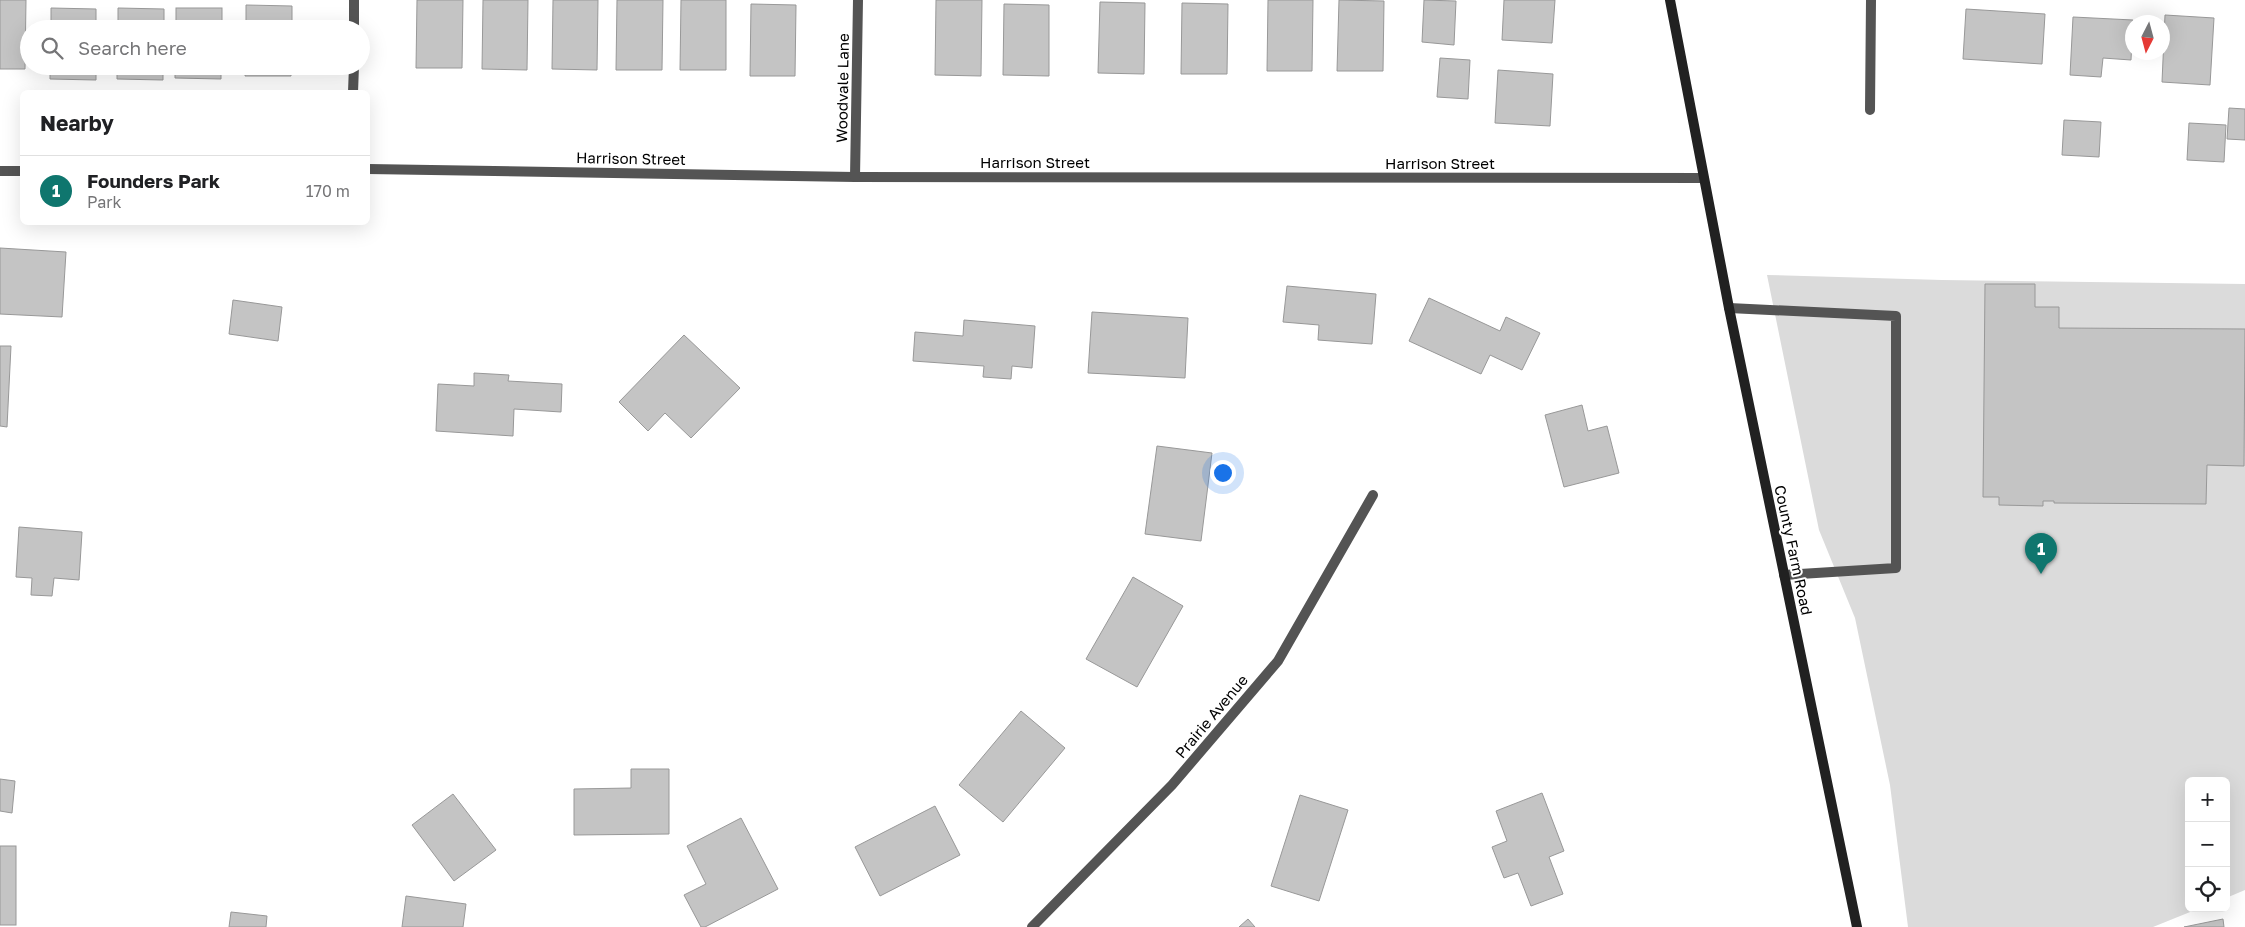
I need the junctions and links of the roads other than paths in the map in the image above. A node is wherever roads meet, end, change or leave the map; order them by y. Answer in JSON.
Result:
{"nodes":[{"id":1,"x":354,"y":0,"type":"edge"},
{"id":2,"x":858,"y":0,"type":"edge"},
{"id":3,"x":1670,"y":0,"type":"edge"},
{"id":4,"x":1871,"y":0,"type":"edge"},
{"id":5,"x":354,"y":20,"type":"edge"},
{"id":6,"x":354,"y":75,"type":"edge"},
{"id":7,"x":353,"y":90,"type":"edge"},
{"id":8,"x":1870,"y":110,"type":"dead end"},
{"id":9,"x":370,"y":169,"type":"edge"},
{"id":10,"x":0,"y":171,"type":"edge"},
{"id":11,"x":20,"y":171,"type":"edge"},
{"id":12,"x":856,"y":176,"type":"junction"},
{"id":13,"x":1703,"y":178,"type":"junction"},
{"id":14,"x":1729,"y":308,"type":"junction"},
{"id":15,"x":1373,"y":495,"type":"dead end"},
{"id":16,"x":1784,"y":575,"type":"junction"},
{"id":17,"x":1032,"y":927,"type":"edge"},
{"id":18,"x":1857,"y":927,"type":"edge"}],
"edges":[{"from":1,"to":5,"type":"street"},
{"from":2,"to":12,"type":"street","name":"Woodvale Lane"},
{"from":3,"to":13,"type":"main road","name":"County Farm Road"},
{"from":4,"to":8,"type":"street"},
{"from":6,"to":7,"type":"street"},
{"from":9,"to":12,"type":"street","name":"Harrison Street"},
{"from":10,"to":11,"type":"street"},
{"from":12,"to":13,"type":"street","name":"Harrison Street"},
{"from":13,"to":14,"type":"main road","name":"County Farm Road"},
{"from":14,"to":16,"type":"main road","name":"County Farm Road"},
{"from":14,"to":16,"type":"street"},
{"from":15,"to":17,"type":"street","name":"Prairie Avenue"},
{"from":16,"to":18,"type":"main road","name":"County Farm Road"}]}
